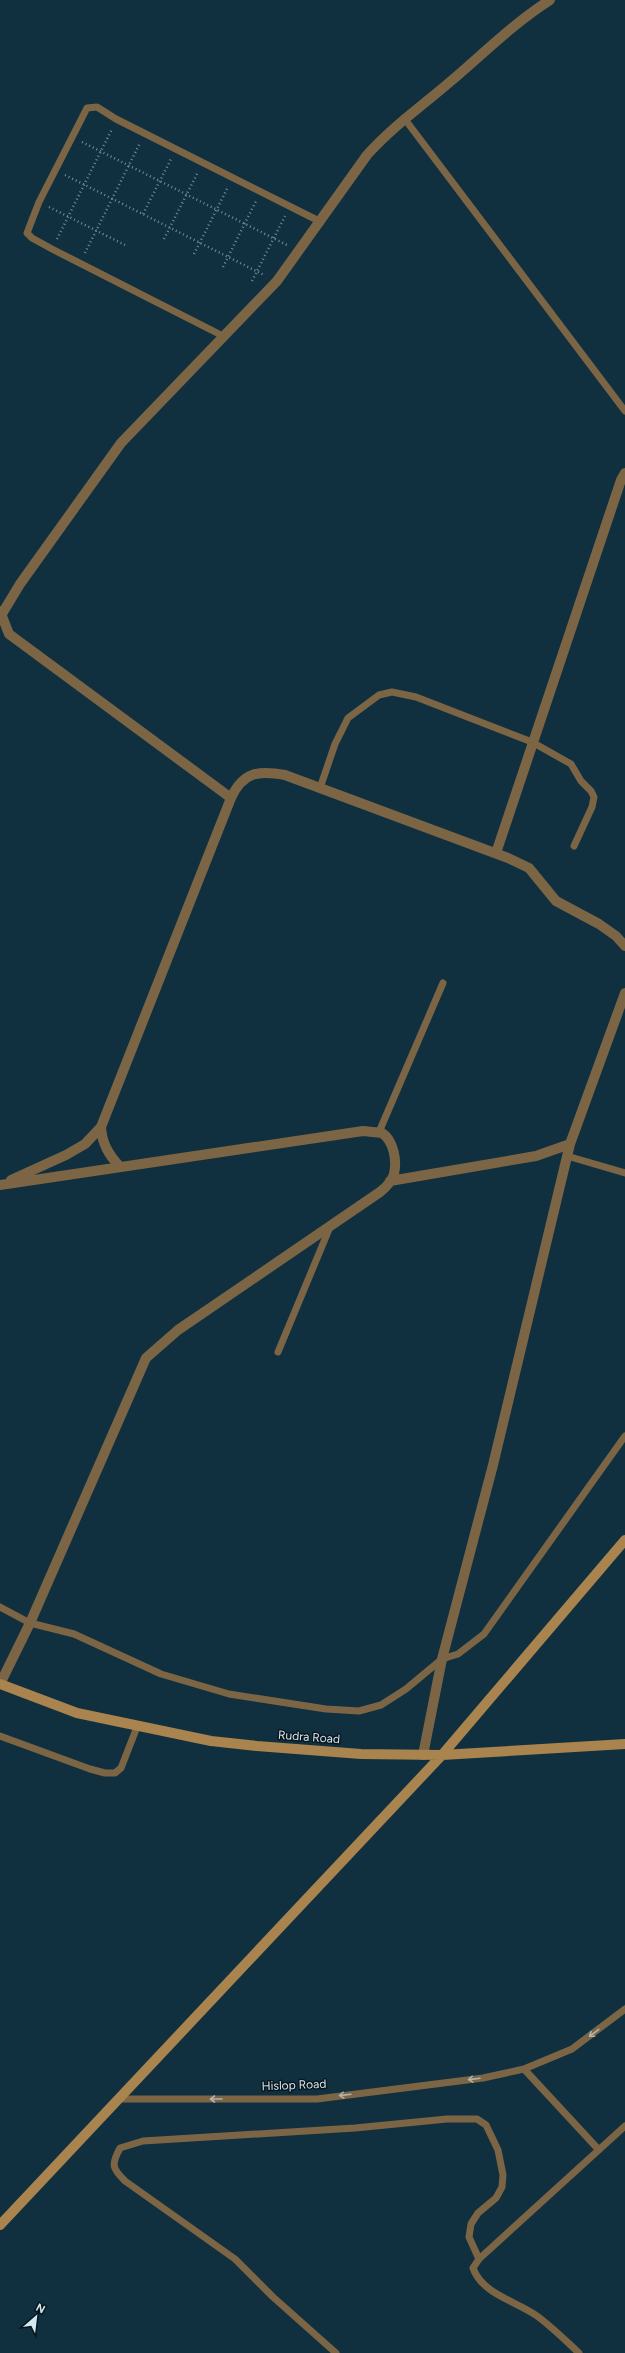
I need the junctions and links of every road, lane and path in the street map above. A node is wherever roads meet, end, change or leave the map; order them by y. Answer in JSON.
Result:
{"nodes":[{"id":1,"x":550,"y":0,"type":"edge"},
{"id":2,"x":404,"y":118,"type":"junction"},
{"id":3,"x":116,"y":119,"type":"junction"},
{"id":4,"x":145,"y":134,"type":"junction"},
{"id":5,"x":71,"y":137,"type":"junction"},
{"id":6,"x":176,"y":149,"type":"junction"},
{"id":7,"x":101,"y":152,"type":"junction"},
{"id":8,"x":203,"y":163,"type":"junction"},
{"id":9,"x":129,"y":166,"type":"junction"},
{"id":10,"x":55,"y":170,"type":"junction"},
{"id":11,"x":232,"y":178,"type":"junction"},
{"id":12,"x":160,"y":181,"type":"junction"},
{"id":13,"x":84,"y":184,"type":"junction"},
{"id":14,"x":260,"y":192,"type":"junction"},
{"id":15,"x":187,"y":195,"type":"junction"},
{"id":16,"x":112,"y":199,"type":"junction"},
{"id":17,"x":39,"y":202,"type":"junction"},
{"id":18,"x":289,"y":206,"type":"junction"},
{"id":19,"x":216,"y":210,"type":"junction"},
{"id":20,"x":143,"y":214,"type":"junction"},
{"id":21,"x":69,"y":216,"type":"junction"},
{"id":22,"x":321,"y":222,"type":"junction"},
{"id":23,"x":244,"y":224,"type":"junction"},
{"id":24,"x":170,"y":227,"type":"junction"},
{"id":25,"x":97,"y":230,"type":"junction"},
{"id":26,"x":273,"y":238,"type":"junction"},
{"id":27,"x":164,"y":240,"type":"dead end"},
{"id":28,"x":200,"y":242,"type":"junction"},
{"id":29,"x":125,"y":245,"type":"dead end"},
{"id":30,"x":52,"y":249,"type":"junction"},
{"id":31,"x":300,"y":252,"type":"junction"},
{"id":32,"x":194,"y":254,"type":"dead end"},
{"id":33,"x":228,"y":257,"type":"junction"},
{"id":34,"x":81,"y":262,"type":"junction"},
{"id":35,"x":223,"y":267,"type":"dead end"},
{"id":36,"x":257,"y":271,"type":"junction"},
{"id":37,"x":252,"y":281,"type":"dead end"},
{"id":38,"x":277,"y":282,"type":"junction"},
{"id":39,"x":223,"y":336,"type":"junction"},
{"id":40,"x":625,"y":411,"type":"edge"},
{"id":41,"x":625,"y":473,"type":"edge"},
{"id":42,"x":1,"y":612,"type":"edge"},
{"id":43,"x":532,"y":742,"type":"junction"},
{"id":44,"x":320,"y":788,"type":"junction"},
{"id":45,"x":231,"y":798,"type":"junction"},
{"id":46,"x":574,"y":846,"type":"dead end"},
{"id":47,"x":496,"y":853,"type":"junction"},
{"id":48,"x":625,"y":946,"type":"edge"},
{"id":49,"x":443,"y":983,"type":"dead end"},
{"id":50,"x":625,"y":993,"type":"edge"},
{"id":51,"x":101,"y":1128,"type":"junction"},
{"id":52,"x":379,"y":1132,"type":"junction"},
{"id":53,"x":570,"y":1144,"type":"junction"},
{"id":54,"x":567,"y":1156,"type":"junction"},
{"id":55,"x":120,"y":1167,"type":"junction"},
{"id":56,"x":625,"y":1173,"type":"edge"},
{"id":57,"x":390,"y":1181,"type":"junction"},
{"id":58,"x":0,"y":1185,"type":"edge"},
{"id":59,"x":330,"y":1227,"type":"junction"},
{"id":60,"x":278,"y":1352,"type":"dead end"},
{"id":61,"x":625,"y":1436,"type":"edge"},
{"id":62,"x":625,"y":1540,"type":"edge"},
{"id":63,"x":0,"y":1607,"type":"edge"},
{"id":64,"x":30,"y":1623,"type":"junction"},
{"id":65,"x":442,"y":1660,"type":"junction"},
{"id":66,"x":0,"y":1684,"type":"edge"},
{"id":67,"x":137,"y":1726,"type":"junction"},
{"id":68,"x":0,"y":1736,"type":"edge"},
{"id":69,"x":625,"y":1744,"type":"edge"},
{"id":70,"x":423,"y":1755,"type":"junction"},
{"id":71,"x":442,"y":1755,"type":"junction"},
{"id":72,"x":625,"y":2009,"type":"edge"},
{"id":73,"x":524,"y":2069,"type":"junction"},
{"id":74,"x":118,"y":2099,"type":"junction"},
{"id":75,"x":625,"y":2126,"type":"edge"},
{"id":76,"x":599,"y":2150,"type":"junction"},
{"id":77,"x":0,"y":2226,"type":"edge"},
{"id":78,"x":479,"y":2259,"type":"junction"},
{"id":79,"x":336,"y":2353,"type":"edge"},
{"id":80,"x":579,"y":2353,"type":"edge"}],
"edges":[{"from":1,"to":2,"type":"street"},
{"from":2,"to":22,"type":"street"},
{"from":2,"to":40,"type":"lane"},
{"from":3,"to":4,"type":"lane"},
{"from":3,"to":5,"type":"lane"},
{"from":3,"to":7,"type":"path"},
{"from":4,"to":6,"type":"lane"},
{"from":4,"to":9,"type":"path"},
{"from":5,"to":7,"type":"path"},
{"from":5,"to":10,"type":"lane"},
{"from":6,"to":8,"type":"lane"},
{"from":6,"to":12,"type":"path"},
{"from":7,"to":9,"type":"path"},
{"from":7,"to":13,"type":"path"},
{"from":8,"to":11,"type":"lane"},
{"from":8,"to":15,"type":"path"},
{"from":9,"to":12,"type":"path"},
{"from":9,"to":16,"type":"path"},
{"from":10,"to":13,"type":"path"},
{"from":10,"to":17,"type":"lane"},
{"from":11,"to":14,"type":"lane"},
{"from":11,"to":19,"type":"path"},
{"from":12,"to":15,"type":"path"},
{"from":12,"to":20,"type":"path"},
{"from":13,"to":16,"type":"path"},
{"from":13,"to":21,"type":"path"},
{"from":14,"to":18,"type":"lane"},
{"from":14,"to":23,"type":"path"},
{"from":15,"to":19,"type":"path"},
{"from":15,"to":24,"type":"path"},
{"from":16,"to":20,"type":"path"},
{"from":16,"to":25,"type":"path"},
{"from":17,"to":21,"type":"path"},
{"from":17,"to":30,"type":"lane"},
{"from":18,"to":22,"type":"lane"},
{"from":18,"to":26,"type":"path"},
{"from":19,"to":23,"type":"path"},
{"from":19,"to":28,"type":"path"},
{"from":20,"to":24,"type":"path"},
{"from":21,"to":25,"type":"path"},
{"from":21,"to":30,"type":"path"},
{"from":22,"to":31,"type":"street"},
{"from":23,"to":26,"type":"path"},
{"from":23,"to":33,"type":"path"},
{"from":24,"to":27,"type":"path"},
{"from":24,"to":28,"type":"path"},
{"from":25,"to":29,"type":"path"},
{"from":25,"to":34,"type":"path"},
{"from":26,"to":31,"type":"path"},
{"from":26,"to":36,"type":"path"},
{"from":28,"to":32,"type":"path"},
{"from":28,"to":33,"type":"path"},
{"from":30,"to":34,"type":"lane"},
{"from":31,"to":38,"type":"street"},
{"from":33,"to":35,"type":"path"},
{"from":33,"to":36,"type":"path"},
{"from":34,"to":39,"type":"lane"},
{"from":36,"to":37,"type":"path"},
{"from":36,"to":38,"type":"path"},
{"from":38,"to":39,"type":"street"},
{"from":39,"to":42,"type":"street"},
{"from":41,"to":43,"type":"street"},
{"from":42,"to":45,"type":"street"},
{"from":43,"to":44,"type":"lane"},
{"from":43,"to":46,"type":"lane"},
{"from":43,"to":47,"type":"street"},
{"from":44,"to":45,"type":"street"},
{"from":44,"to":47,"type":"street"},
{"from":45,"to":51,"type":"street"},
{"from":47,"to":48,"type":"street"},
{"from":49,"to":52,"type":"lane"},
{"from":50,"to":53,"type":"street"},
{"from":51,"to":55,"type":"street"},
{"from":51,"to":58,"type":"street"},
{"from":52,"to":55,"type":"street"},
{"from":52,"to":57,"type":"street"},
{"from":53,"to":54,"type":"street"},
{"from":53,"to":57,"type":"street"},
{"from":54,"to":56,"type":"lane"},
{"from":54,"to":65,"type":"street"},
{"from":55,"to":58,"type":"street"},
{"from":57,"to":59,"type":"street"},
{"from":59,"to":60,"type":"lane"},
{"from":59,"to":64,"type":"street"},
{"from":61,"to":65,"type":"lane"},
{"from":62,"to":71,"type":"street"},
{"from":63,"to":64,"type":"lane"},
{"from":64,"to":65,"type":"lane"},
{"from":64,"to":66,"type":"street"},
{"from":65,"to":70,"type":"street"},
{"from":66,"to":67,"type":"street","name":"Rudra Road"},
{"from":67,"to":68,"type":"lane"},
{"from":67,"to":70,"type":"street","name":"Rudra Road"},
{"from":69,"to":71,"type":"street","name":"Rudra Road"},
{"from":70,"to":71,"type":"street","name":"Rudra Road"},
{"from":71,"to":74,"type":"street"},
{"from":72,"to":73,"type":"lane","name":"Hislop Road","one_way":true},
{"from":73,"to":74,"type":"lane","name":"Hislop Road","one_way":true},
{"from":73,"to":76,"type":"lane"},
{"from":74,"to":77,"type":"street"},
{"from":75,"to":76,"type":"lane"},
{"from":76,"to":78,"type":"lane"},
{"from":78,"to":79,"type":"lane"},
{"from":78,"to":80,"type":"lane"}]}
